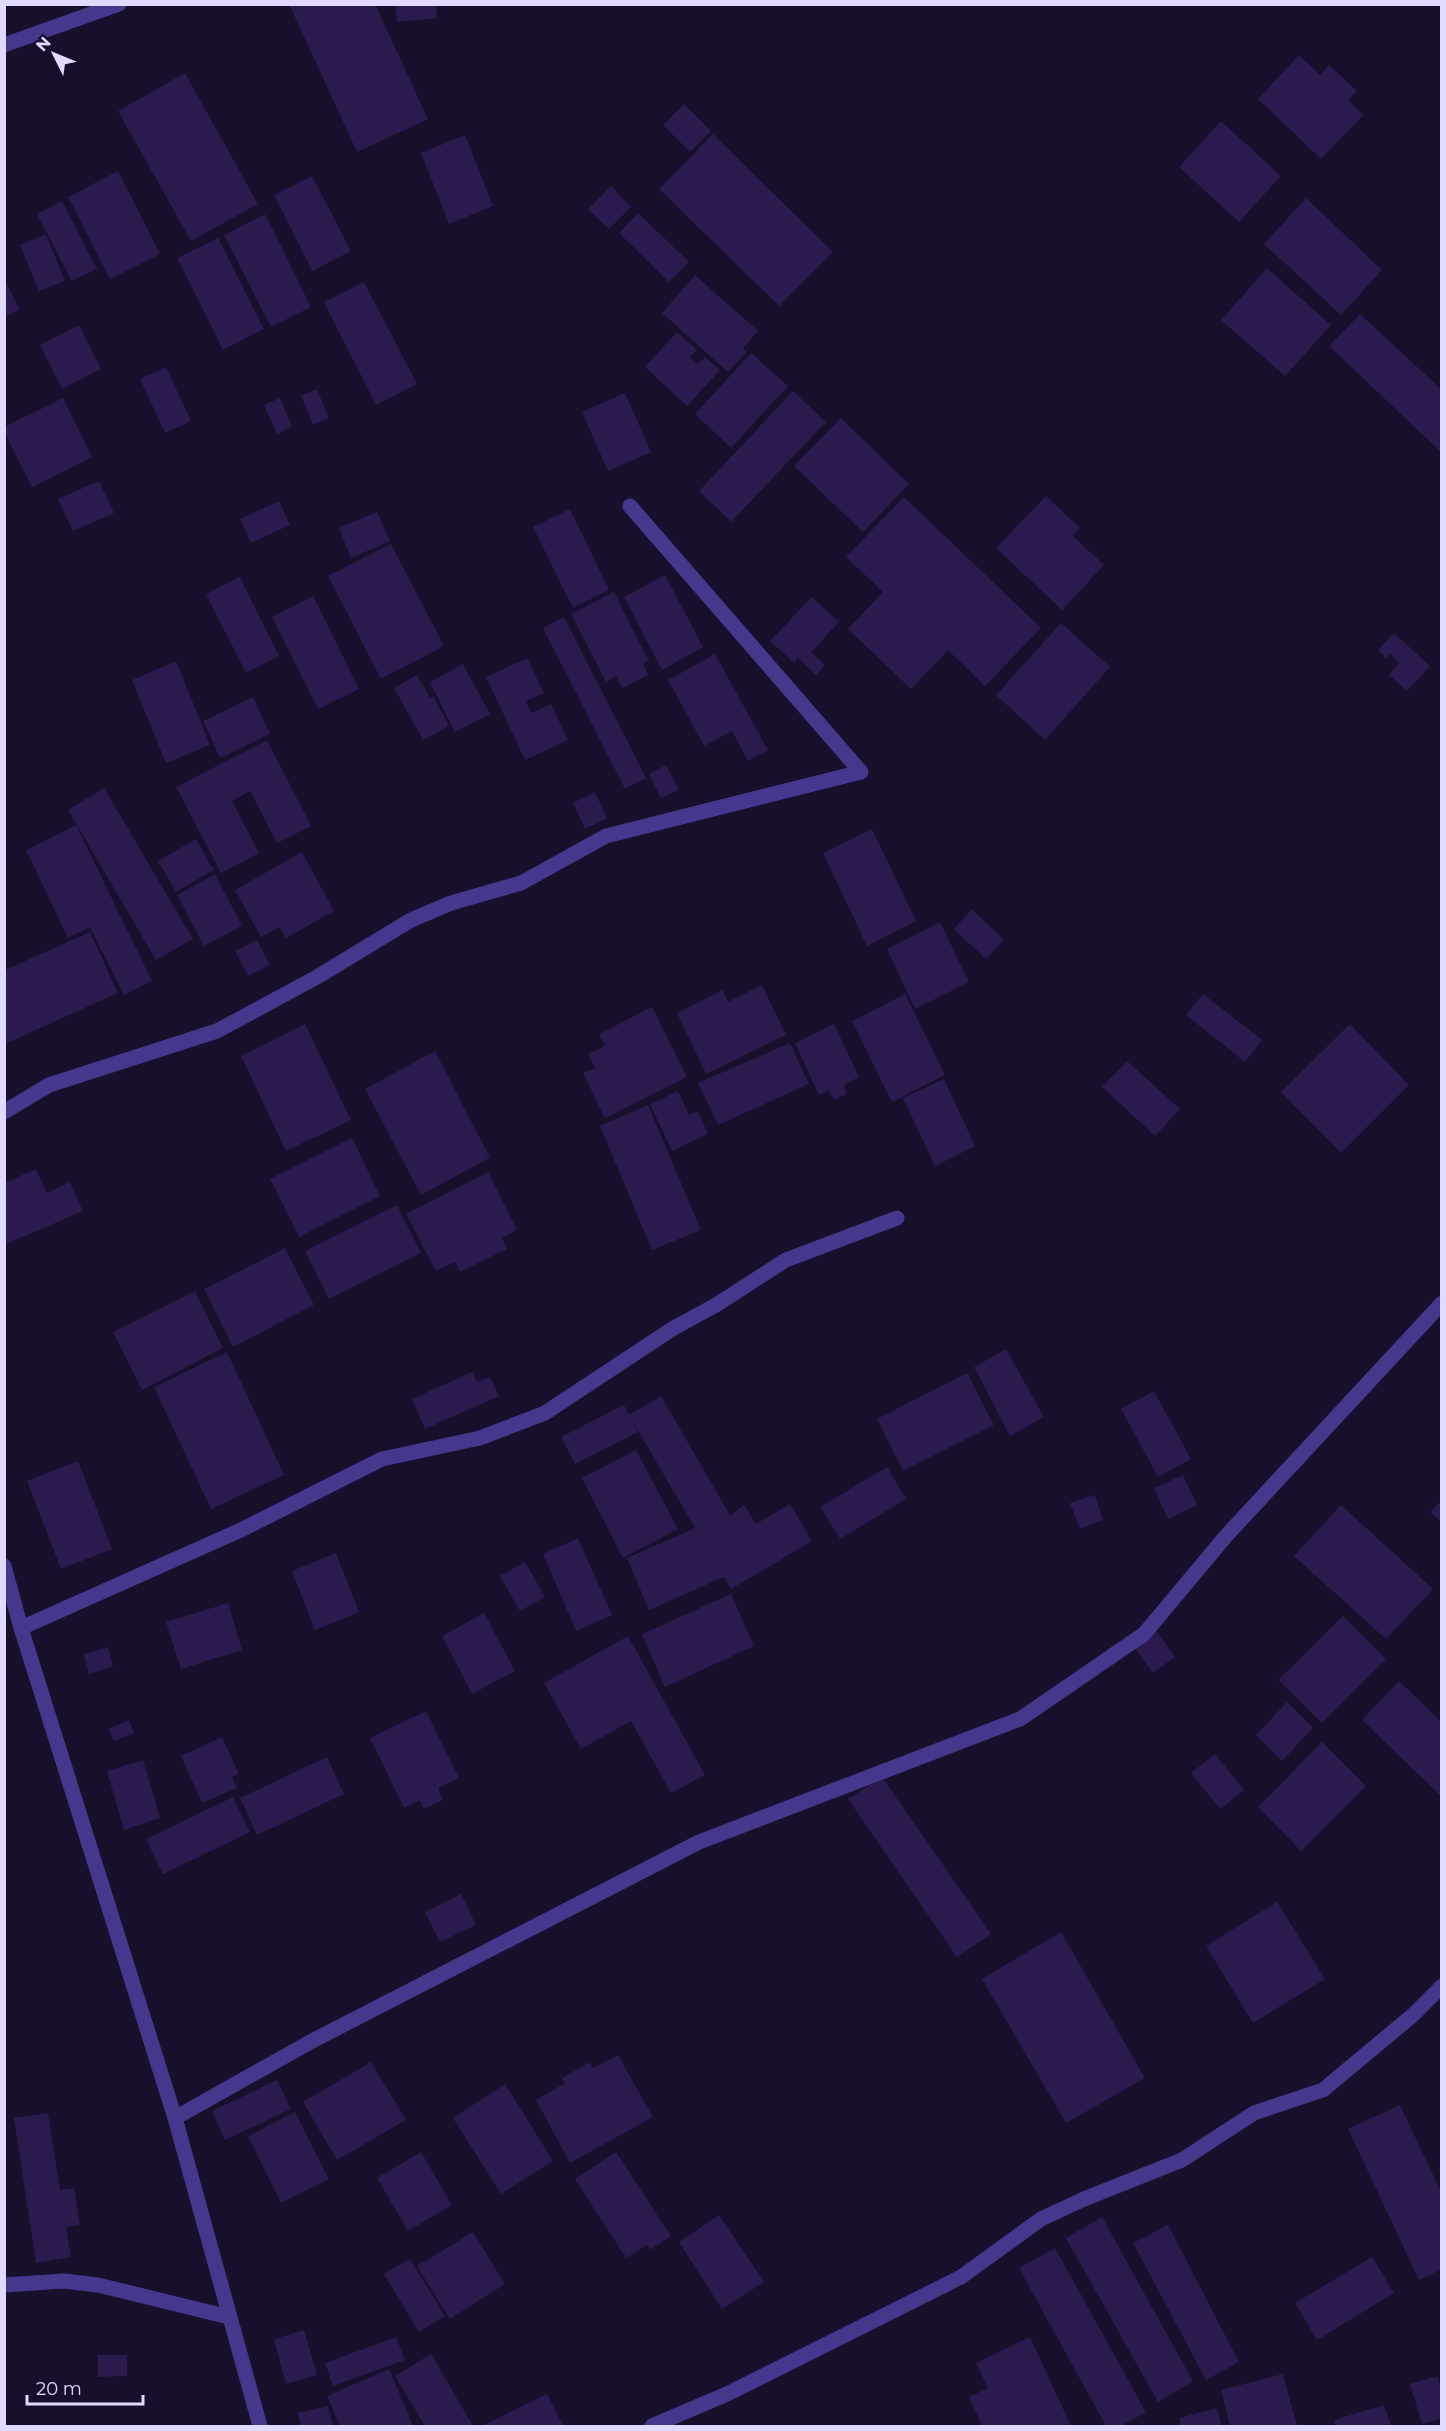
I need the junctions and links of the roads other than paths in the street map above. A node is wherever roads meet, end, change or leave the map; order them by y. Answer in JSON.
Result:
{"nodes":[{"id":1,"x":119,"y":4,"type":"edge"},
{"id":2,"x":4,"y":45,"type":"edge"},
{"id":3,"x":630,"y":506,"type":"dead end"},
{"id":4,"x":4,"y":1112,"type":"edge"},
{"id":5,"x":897,"y":1218,"type":"dead end"},
{"id":6,"x":1442,"y":1303,"type":"edge"},
{"id":7,"x":4,"y":1566,"type":"edge"},
{"id":8,"x":21,"y":1628,"type":"junction"},
{"id":9,"x":1442,"y":1986,"type":"edge"},
{"id":10,"x":175,"y":2118,"type":"junction"},
{"id":11,"x":4,"y":2284,"type":"edge"},
{"id":12,"x":229,"y":2317,"type":"junction"},
{"id":13,"x":260,"y":2427,"type":"edge"},
{"id":14,"x":652,"y":2427,"type":"edge"}],
"edges":[{"from":1,"to":2,"type":"street"},
{"from":3,"to":4,"type":"street"},
{"from":5,"to":8,"type":"street"},
{"from":6,"to":10,"type":"street"},
{"from":7,"to":8,"type":"street"},
{"from":8,"to":10,"type":"street"},
{"from":9,"to":14,"type":"street"},
{"from":10,"to":12,"type":"street"},
{"from":11,"to":12,"type":"street"},
{"from":12,"to":13,"type":"street"}]}
